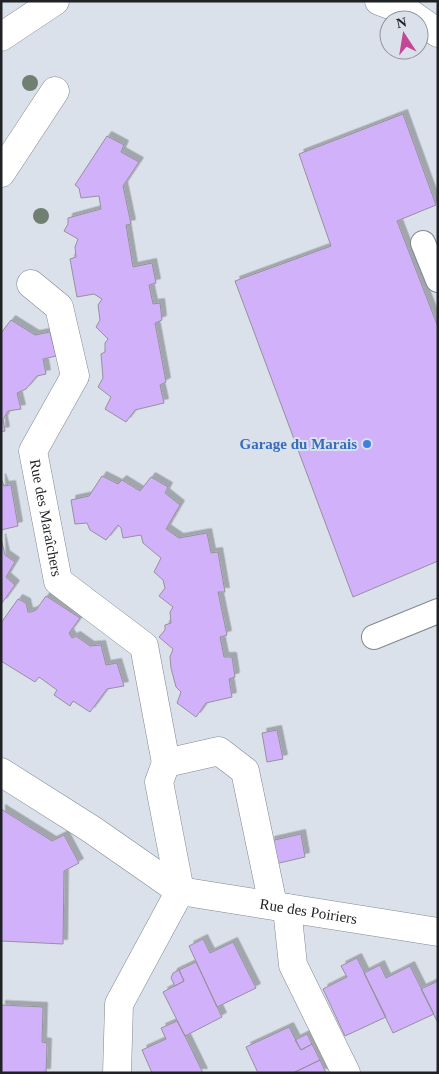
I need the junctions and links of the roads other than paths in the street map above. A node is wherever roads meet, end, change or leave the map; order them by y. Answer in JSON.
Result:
{"nodes":[{"id":1,"x":55,"y":1,"type":"edge"},
{"id":2,"x":379,"y":1,"type":"edge"},
{"id":3,"x":438,"y":33,"type":"edge"},
{"id":4,"x":1,"y":37,"type":"edge"},
{"id":5,"x":55,"y":91,"type":"dead end"},
{"id":6,"x":1,"y":173,"type":"edge"},
{"id":7,"x":423,"y":243,"type":"dead end"},
{"id":8,"x":438,"y":280,"type":"edge"},
{"id":9,"x":30,"y":284,"type":"dead end"},
{"id":10,"x":438,"y":611,"type":"edge"},
{"id":11,"x":374,"y":637,"type":"dead end"},
{"id":12,"x":166,"y":763,"type":"junction"},
{"id":13,"x":1,"y":772,"type":"edge"},
{"id":14,"x":180,"y":891,"type":"junction"},
{"id":15,"x":280,"y":907,"type":"junction"},
{"id":16,"x":438,"y":932,"type":"edge"},
{"id":17,"x":117,"y":1073,"type":"edge"},
{"id":18,"x":346,"y":1073,"type":"edge"}],
"edges":[{"from":1,"to":4,"type":"street"},
{"from":2,"to":3,"type":"street"},
{"from":5,"to":6,"type":"street"},
{"from":7,"to":8,"type":"lane"},
{"from":9,"to":12,"type":"street","name":"Rue des Maraîchers"},
{"from":10,"to":11,"type":"lane"},
{"from":12,"to":14,"type":"street"},
{"from":12,"to":15,"type":"street"},
{"from":13,"to":14,"type":"street","name":"Rue des Poiriers"},
{"from":14,"to":15,"type":"street","name":"Rue des Poiriers"},
{"from":14,"to":17,"type":"street"},
{"from":15,"to":16,"type":"street","name":"Rue des Poiriers"},
{"from":15,"to":18,"type":"street"}]}
